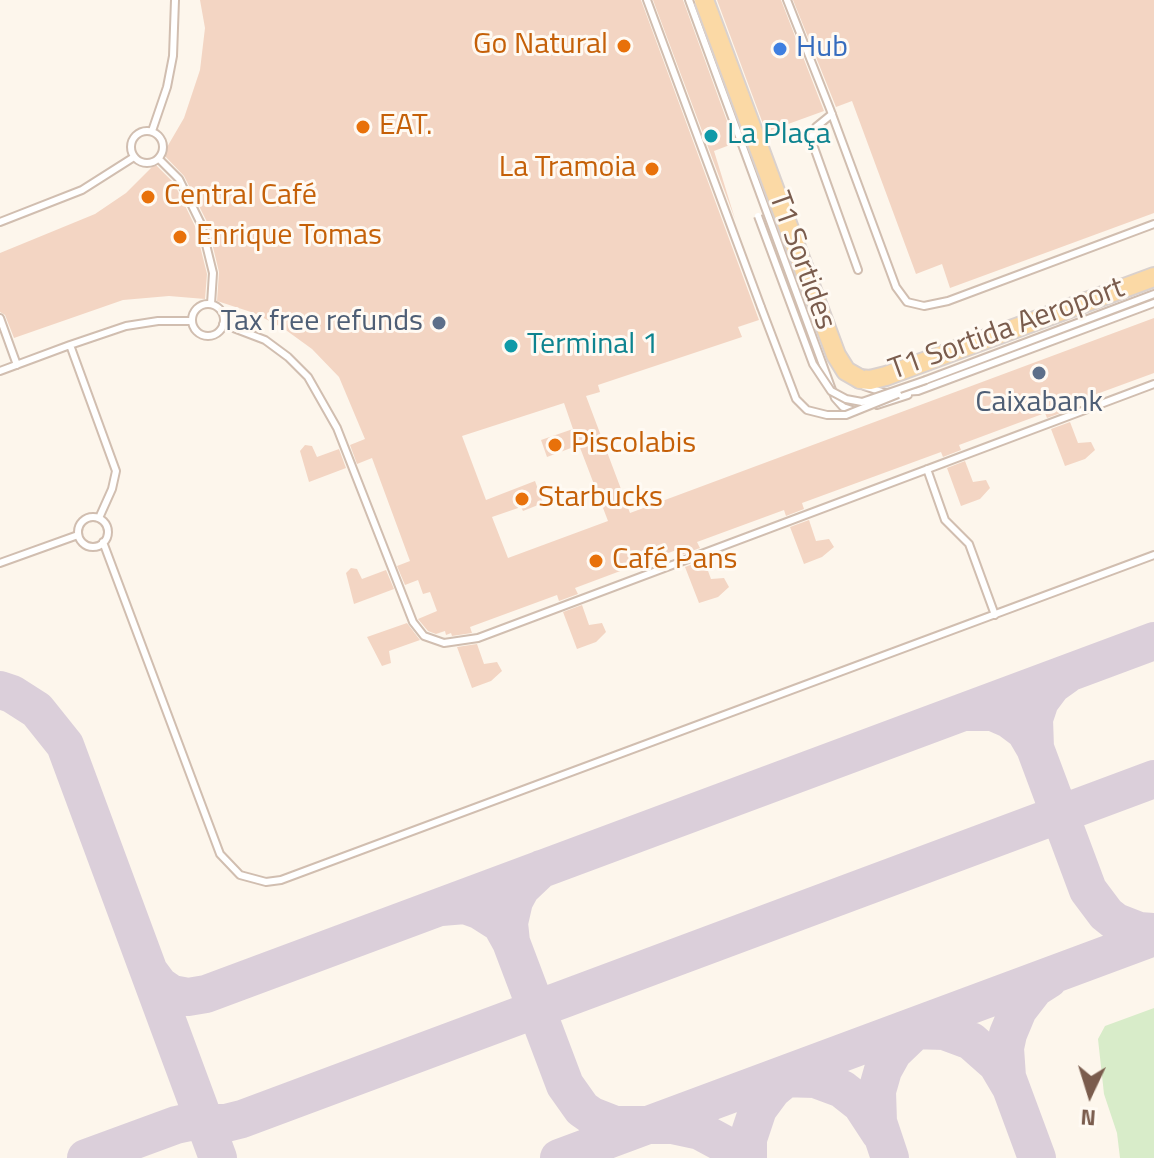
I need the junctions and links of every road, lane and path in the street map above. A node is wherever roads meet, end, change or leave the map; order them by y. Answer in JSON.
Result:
{"nodes":[{"id":1,"x":175,"y":0,"type":"edge"},
{"id":2,"x":647,"y":0,"type":"edge"},
{"id":3,"x":689,"y":0,"type":"edge"},
{"id":4,"x":704,"y":0,"type":"edge"},
{"id":5,"x":713,"y":0,"type":"edge"},
{"id":6,"x":787,"y":0,"type":"edge"},
{"id":7,"x":832,"y":114,"type":"junction"},
{"id":8,"x":152,"y":131,"type":"junction"},
{"id":9,"x":134,"y":157,"type":"junction"},
{"id":10,"x":159,"y":159,"type":"junction"},
{"id":11,"x":758,"y":216,"type":"dead end"},
{"id":12,"x":0,"y":222,"type":"edge"},
{"id":13,"x":1154,"y":224,"type":"edge"},
{"id":14,"x":858,"y":270,"type":"dead end"},
{"id":15,"x":1154,"y":277,"type":"edge"},
{"id":16,"x":1154,"y":294,"type":"edge"},
{"id":17,"x":1154,"y":303,"type":"edge"},
{"id":18,"x":211,"y":304,"type":"junction"},
{"id":19,"x":0,"y":318,"type":"edge"},
{"id":20,"x":191,"y":321,"type":"junction"},
{"id":21,"x":223,"y":324,"type":"junction"},
{"id":22,"x":70,"y":345,"type":"junction"},
{"id":23,"x":17,"y":365,"type":"junction"},
{"id":24,"x":0,"y":371,"type":"edge"},
{"id":25,"x":860,"y":379,"type":"joint"},
{"id":26,"x":1154,"y":384,"type":"edge"},
{"id":27,"x":918,"y":391,"type":"junction"},
{"id":28,"x":869,"y":404,"type":"junction"},
{"id":29,"x":927,"y":469,"type":"junction"},
{"id":30,"x":99,"y":518,"type":"junction"},
{"id":31,"x":78,"y":535,"type":"junction"},
{"id":32,"x":103,"y":542,"type":"junction"},
{"id":33,"x":1154,"y":555,"type":"edge"},
{"id":34,"x":0,"y":563,"type":"edge"},
{"id":35,"x":995,"y":615,"type":"junction"}],
"edges":[{"from":1,"to":8,"type":"lane"},
{"from":2,"to":28,"type":"lane","bridge":true},
{"from":3,"to":27,"type":"lane"},
{"from":4,"to":25,"type":"main road","name":"T1 Sortides","bridge":true},
{"from":5,"to":27,"type":"lane"},
{"from":6,"to":7,"type":"lane"},
{"from":7,"to":13,"type":"lane"},
{"from":7,"to":14,"type":"lane"},
{"from":8,"to":9,"type":"lane"},
{"from":8,"to":10,"type":"lane"},
{"from":9,"to":10,"type":"lane"},
{"from":9,"to":12,"type":"lane"},
{"from":10,"to":18,"type":"lane"},
{"from":11,"to":28,"type":"lane","bridge":true},
{"from":15,"to":25,"type":"main road","name":"T1 Sortida Aeroport"},
{"from":16,"to":28,"type":"lane","bridge":true},
{"from":17,"to":27,"type":"lane"},
{"from":18,"to":20,"type":"lane"},
{"from":18,"to":21,"type":"lane"},
{"from":19,"to":23,"type":"lane"},
{"from":20,"to":21,"type":"lane"},
{"from":20,"to":22,"type":"lane"},
{"from":21,"to":29,"type":"lane"},
{"from":22,"to":23,"type":"lane"},
{"from":22,"to":30,"type":"lane"},
{"from":23,"to":24,"type":"lane"},
{"from":26,"to":29,"type":"lane"},
{"from":29,"to":35,"type":"lane"},
{"from":30,"to":31,"type":"lane"},
{"from":30,"to":32,"type":"lane"},
{"from":31,"to":32,"type":"lane"},
{"from":31,"to":34,"type":"lane"},
{"from":32,"to":35,"type":"lane"},
{"from":33,"to":35,"type":"lane"}]}
